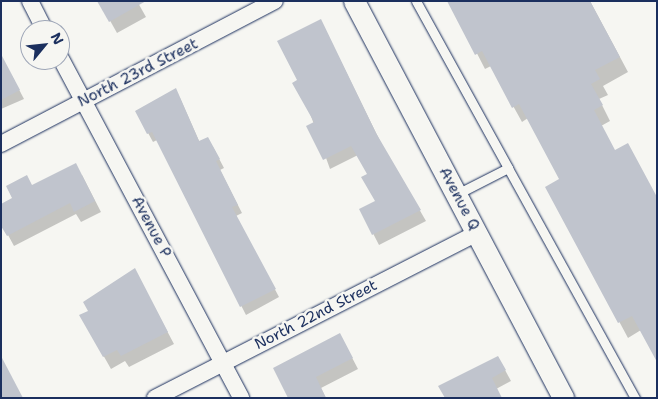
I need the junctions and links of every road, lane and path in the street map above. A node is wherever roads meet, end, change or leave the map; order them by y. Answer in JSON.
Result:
{"nodes":[{"id":1,"x":30,"y":1,"type":"edge"},
{"id":2,"x":276,"y":1,"type":"edge"},
{"id":3,"x":354,"y":1,"type":"edge"},
{"id":4,"x":416,"y":1,"type":"edge"},
{"id":5,"x":40,"y":20,"type":"edge"},
{"id":6,"x":67,"y":70,"type":"edge"},
{"id":7,"x":84,"y":101,"type":"junction"},
{"id":8,"x":1,"y":144,"type":"edge"},
{"id":9,"x":508,"y":168,"type":"junction"},
{"id":10,"x":457,"y":194,"type":"junction"},
{"id":11,"x":477,"y":233,"type":"junction"},
{"id":12,"x":222,"y":363,"type":"junction"},
{"id":13,"x":155,"y":398,"type":"edge"},
{"id":14,"x":240,"y":398,"type":"edge"},
{"id":15,"x":563,"y":398,"type":"edge"},
{"id":16,"x":635,"y":398,"type":"edge"}],
"edges":[{"from":1,"to":5,"type":"street"},
{"from":2,"to":7,"type":"street","name":"North 23rd Street"},
{"from":3,"to":10,"type":"street","name":"Avenue Q"},
{"from":4,"to":9,"type":"lane"},
{"from":6,"to":7,"type":"street","name":"Avenue P"},
{"from":7,"to":8,"type":"street","name":"North 23rd Street"},
{"from":7,"to":12,"type":"street","name":"Avenue P"},
{"from":9,"to":10,"type":"lane"},
{"from":9,"to":16,"type":"lane"},
{"from":10,"to":11,"type":"street","name":"Avenue Q"},
{"from":11,"to":12,"type":"street","name":"North 22nd Street"},
{"from":11,"to":15,"type":"street","name":"Avenue Q"},
{"from":12,"to":13,"type":"street","name":"North 22nd Street"},
{"from":12,"to":14,"type":"street","name":"Avenue P"}]}
